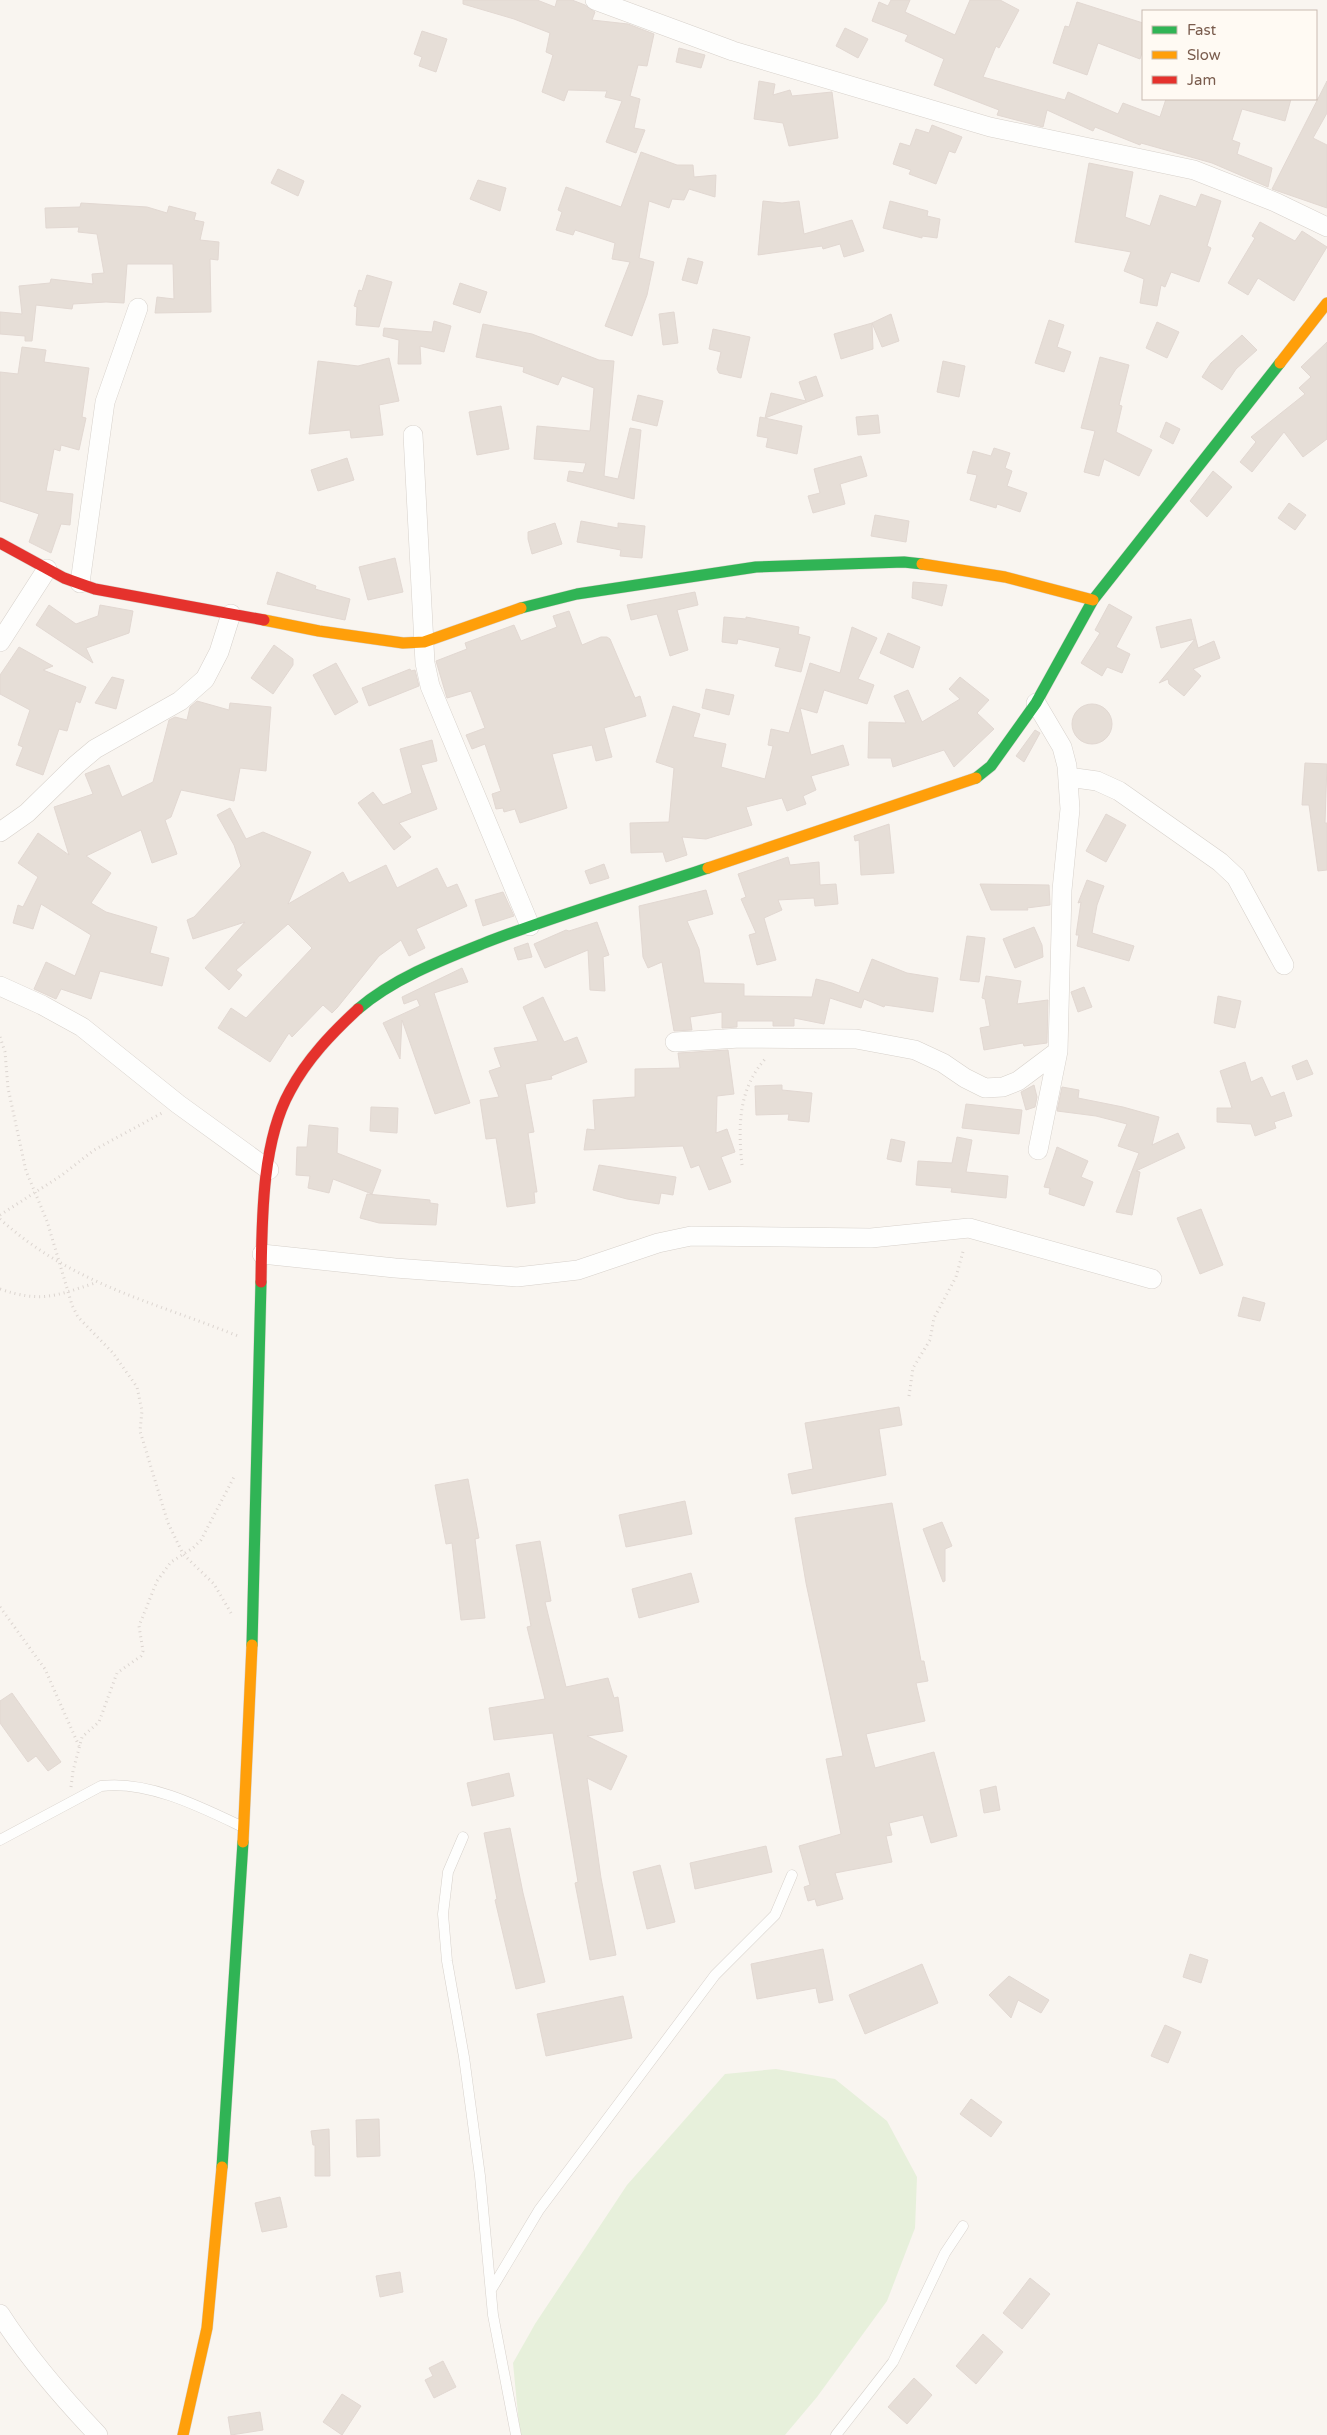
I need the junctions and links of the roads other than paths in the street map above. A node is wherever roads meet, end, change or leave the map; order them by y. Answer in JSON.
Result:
{"nodes":[{"id":1,"x":595,"y":0,"type":"edge"},
{"id":2,"x":1327,"y":227,"type":"edge"},
{"id":3,"x":1327,"y":303,"type":"edge"},
{"id":4,"x":138,"y":308,"type":"dead end"},
{"id":5,"x":413,"y":435,"type":"dead end"},
{"id":6,"x":0,"y":542,"type":"edge"},
{"id":7,"x":47,"y":569,"type":"junction"},
{"id":8,"x":80,"y":584,"type":"junction"},
{"id":9,"x":1093,"y":600,"type":"junction"},
{"id":10,"x":231,"y":614,"type":"junction"},
{"id":11,"x":0,"y":642,"type":"edge"},
{"id":12,"x":424,"y":642,"type":"junction"},
{"id":13,"x":1036,"y":703,"type":"junction"},
{"id":14,"x":1068,"y":777,"type":"junction"},
{"id":15,"x":0,"y":832,"type":"edge"},
{"id":16,"x":530,"y":926,"type":"junction"},
{"id":17,"x":1284,"y":966,"type":"dead end"},
{"id":18,"x":0,"y":986,"type":"edge"},
{"id":19,"x":675,"y":1042,"type":"dead end"},
{"id":20,"x":1058,"y":1051,"type":"junction"},
{"id":21,"x":1038,"y":1150,"type":"dead end"},
{"id":22,"x":269,"y":1170,"type":"junction"},
{"id":23,"x":262,"y":1254,"type":"junction"},
{"id":24,"x":1152,"y":1280,"type":"dead end"},
{"id":25,"x":244,"y":1827,"type":"junction"},
{"id":26,"x":463,"y":1837,"type":"dead end"},
{"id":27,"x":0,"y":1840,"type":"edge"},
{"id":28,"x":792,"y":1874,"type":"dead end"},
{"id":29,"x":963,"y":2226,"type":"dead end"},
{"id":30,"x":491,"y":2290,"type":"junction"},
{"id":31,"x":0,"y":2314,"type":"edge"},
{"id":32,"x":98,"y":2435,"type":"edge"},
{"id":33,"x":183,"y":2435,"type":"edge"},
{"id":34,"x":516,"y":2435,"type":"edge"},
{"id":35,"x":836,"y":2435,"type":"edge"}],
"edges":[{"from":1,"to":2,"type":"street"},
{"from":3,"to":9,"type":"street"},
{"from":4,"to":8,"type":"street"},
{"from":5,"to":12,"type":"street"},
{"from":6,"to":7,"type":"street"},
{"from":7,"to":8,"type":"street"},
{"from":7,"to":11,"type":"street"},
{"from":8,"to":10,"type":"street"},
{"from":9,"to":12,"type":"street"},
{"from":9,"to":13,"type":"street"},
{"from":10,"to":12,"type":"street"},
{"from":10,"to":15,"type":"street"},
{"from":12,"to":16,"type":"street"},
{"from":13,"to":14,"type":"street"},
{"from":13,"to":16,"type":"street"},
{"from":14,"to":17,"type":"street"},
{"from":14,"to":20,"type":"street"},
{"from":16,"to":22,"type":"street"},
{"from":18,"to":22,"type":"street"},
{"from":19,"to":20,"type":"street"},
{"from":20,"to":21,"type":"street"},
{"from":22,"to":23,"type":"street"},
{"from":23,"to":24,"type":"street"},
{"from":23,"to":25,"type":"street"},
{"from":25,"to":27,"type":"lane"},
{"from":25,"to":33,"type":"street"},
{"from":26,"to":30,"type":"lane"},
{"from":28,"to":30,"type":"lane"},
{"from":29,"to":35,"type":"lane"},
{"from":30,"to":34,"type":"lane"},
{"from":31,"to":32,"type":"street"}]}
